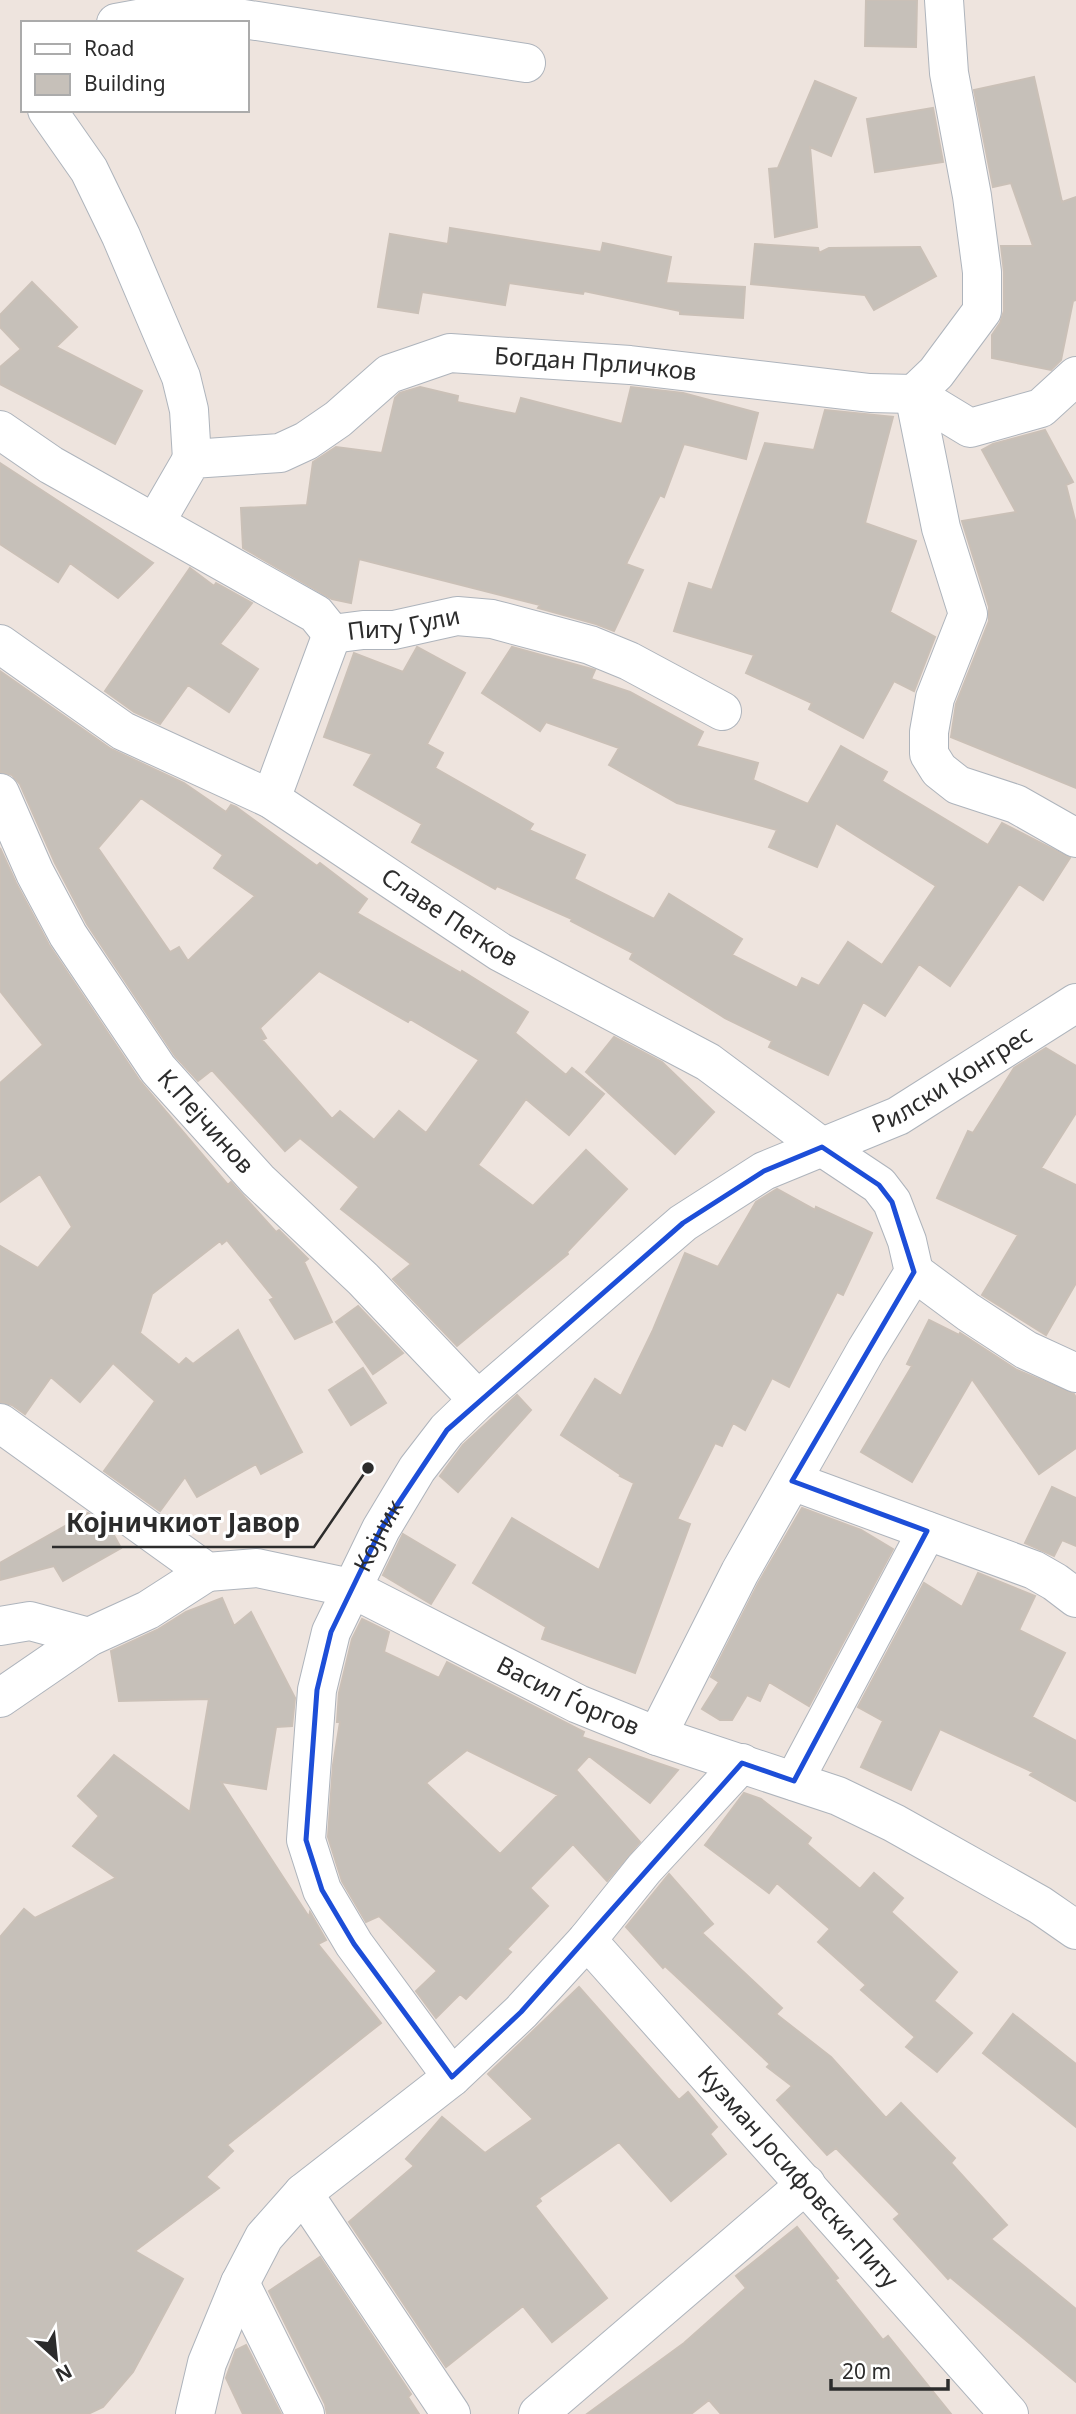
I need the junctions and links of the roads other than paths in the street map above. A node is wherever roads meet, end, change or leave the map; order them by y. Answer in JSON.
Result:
{"nodes":[{"id":1,"x":944,"y":0,"type":"edge"},
{"id":2,"x":127,"y":21,"type":"edge"},
{"id":3,"x":526,"y":63,"type":"dead end"},
{"id":4,"x":48,"y":112,"type":"edge"},
{"id":5,"x":1076,"y":376,"type":"edge"},
{"id":6,"x":914,"y":394,"type":"junction"},
{"id":7,"x":0,"y":430,"type":"edge"},
{"id":8,"x":192,"y":459,"type":"junction"},
{"id":9,"x":155,"y":523,"type":"junction"},
{"id":10,"x":332,"y":634,"type":"junction"},
{"id":11,"x":0,"y":644,"type":"edge"},
{"id":12,"x":722,"y":711,"type":"dead end"},
{"id":13,"x":0,"y":793,"type":"edge"},
{"id":14,"x":271,"y":799,"type":"junction"},
{"id":15,"x":1076,"y":838,"type":"edge"},
{"id":16,"x":1076,"y":1003,"type":"edge"},
{"id":17,"x":822,"y":1147,"type":"junction"},
{"id":18,"x":914,"y":1272,"type":"junction"},
{"id":19,"x":1076,"y":1373,"type":"edge"},
{"id":20,"x":478,"y":1400,"type":"junction"},
{"id":21,"x":0,"y":1423,"type":"edge"},
{"id":22,"x":792,"y":1481,"type":"junction"},
{"id":23,"x":927,"y":1531,"type":"junction"},
{"id":24,"x":207,"y":1572,"type":"junction"},
{"id":25,"x":351,"y":1588,"type":"junction"},
{"id":26,"x":1076,"y":1598,"type":"edge"},
{"id":27,"x":0,"y":1626,"type":"edge"},
{"id":28,"x":89,"y":1637,"type":"junction"},
{"id":29,"x":0,"y":1698,"type":"edge"},
{"id":30,"x":657,"y":1736,"type":"junction"},
{"id":31,"x":742,"y":1763,"type":"junction"},
{"id":32,"x":794,"y":1781,"type":"junction"},
{"id":33,"x":1076,"y":1930,"type":"edge"},
{"id":34,"x":587,"y":1940,"type":"junction"},
{"id":35,"x":452,"y":2077,"type":"junction"},
{"id":36,"x":806,"y":2184,"type":"junction"},
{"id":37,"x":303,"y":2193,"type":"junction"},
{"id":38,"x":240,"y":2283,"type":"junction"},
{"id":39,"x":301,"y":2405,"type":"edge"},
{"id":40,"x":195,"y":2414,"type":"edge"},
{"id":41,"x":451,"y":2414,"type":"edge"},
{"id":42,"x":538,"y":2414,"type":"edge"},
{"id":43,"x":1009,"y":2414,"type":"edge"}],
"edges":[{"from":1,"to":6,"type":"street"},
{"from":2,"to":3,"type":"street"},
{"from":4,"to":8,"type":"street"},
{"from":5,"to":6,"type":"street","name":"Богдан Прличков"},
{"from":6,"to":8,"type":"street","name":"Богдан Прличков"},
{"from":6,"to":15,"type":"street"},
{"from":7,"to":9,"type":"street","name":"Питу Гули"},
{"from":8,"to":9,"type":"street"},
{"from":9,"to":10,"type":"street","name":"Питу Гули"},
{"from":10,"to":12,"type":"street","name":"Питу Гули"},
{"from":10,"to":14,"type":"street"},
{"from":11,"to":14,"type":"street","name":"Славе Петков"},
{"from":13,"to":20,"type":"street","name":"К.Пејчинов"},
{"from":14,"to":17,"type":"street","name":"Славе Петков"},
{"from":16,"to":17,"type":"street","name":"Рилски Конгрес"},
{"from":17,"to":18,"type":"street","name":"Славе Петков"},
{"from":17,"to":20,"type":"street","name":"Којник"},
{"from":18,"to":19,"type":"street"},
{"from":18,"to":22,"type":"street"},
{"from":20,"to":25,"type":"street","name":"Којник"},
{"from":21,"to":24,"type":"street"},
{"from":22,"to":23,"type":"street"},
{"from":22,"to":30,"type":"street"},
{"from":23,"to":26,"type":"street"},
{"from":23,"to":32,"type":"street"},
{"from":24,"to":25,"type":"street","name":"Васил Ѓоргов"},
{"from":24,"to":28,"type":"street"},
{"from":25,"to":30,"type":"street","name":"Васил Ѓоргов"},
{"from":25,"to":35,"type":"street","name":"Којник"},
{"from":27,"to":28,"type":"street"},
{"from":28,"to":29,"type":"street"},
{"from":30,"to":31,"type":"street","name":"Васил Ѓоргов"},
{"from":31,"to":32,"type":"street","name":"Васил Ѓоргов"},
{"from":31,"to":34,"type":"street"},
{"from":32,"to":33,"type":"street","name":"Васил Ѓоргов"},
{"from":34,"to":35,"type":"street"},
{"from":34,"to":36,"type":"street","name":"Кузман Јосифовски-Питу"},
{"from":35,"to":37,"type":"street"},
{"from":36,"to":42,"type":"street"},
{"from":36,"to":43,"type":"street","name":"Кузман Јосифовски-Питу"},
{"from":37,"to":38,"type":"street"},
{"from":37,"to":41,"type":"street"},
{"from":38,"to":39,"type":"street"},
{"from":38,"to":40,"type":"street"}]}
